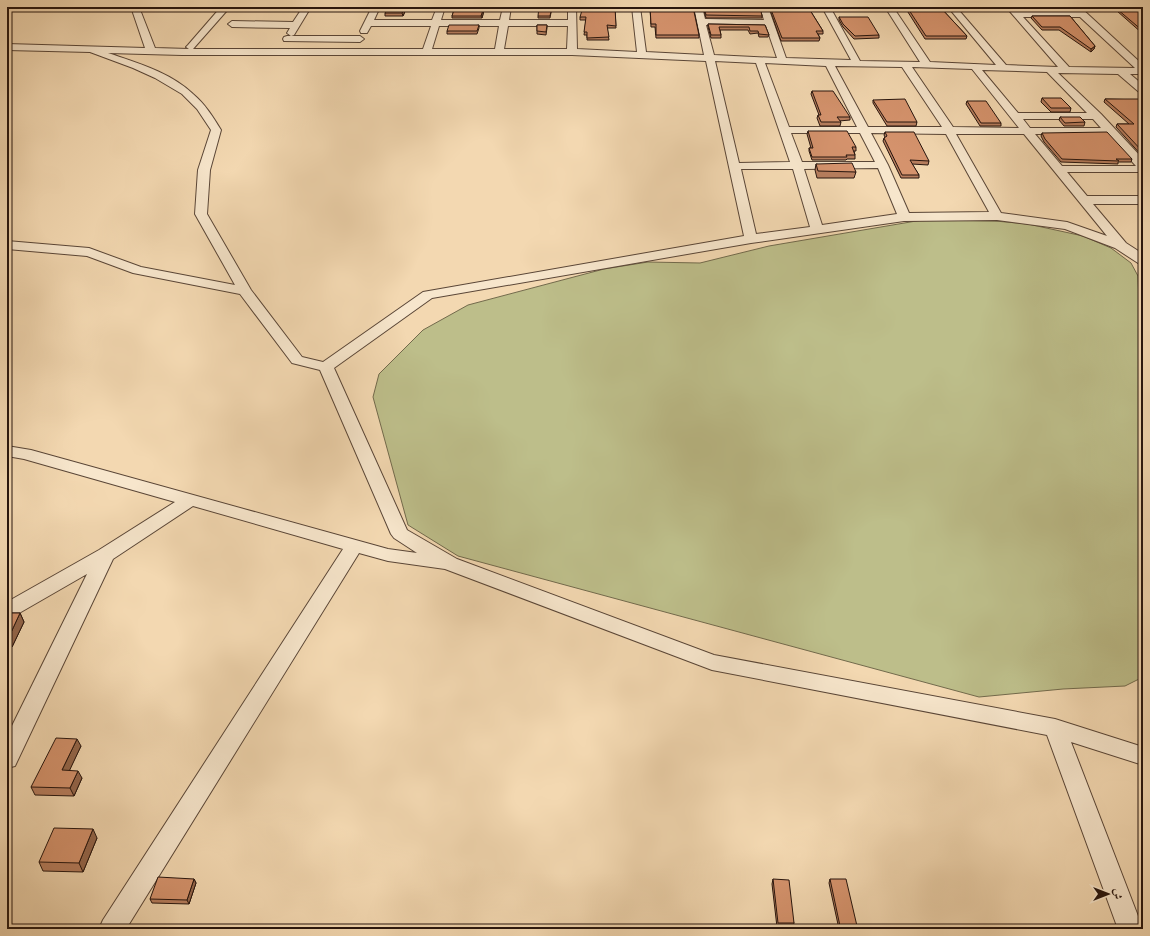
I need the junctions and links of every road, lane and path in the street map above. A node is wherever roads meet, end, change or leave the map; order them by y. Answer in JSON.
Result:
{"nodes":[{"id":1,"x":135,"y":7,"type":"edge"},
{"id":2,"x":226,"y":7,"type":"edge"},
{"id":3,"x":307,"y":7,"type":"edge"},
{"id":4,"x":376,"y":7,"type":"edge"},
{"id":5,"x":440,"y":7,"type":"edge"},
{"id":6,"x":507,"y":7,"type":"edge"},
{"id":7,"x":572,"y":7,"type":"edge"},
{"id":8,"x":636,"y":7,"type":"edge"},
{"id":9,"x":698,"y":7,"type":"edge"},
{"id":10,"x":764,"y":7,"type":"edge"},
{"id":11,"x":826,"y":7,"type":"edge"},
{"id":12,"x":889,"y":7,"type":"edge"},
{"id":13,"x":952,"y":7,"type":"edge"},
{"id":14,"x":1010,"y":7,"type":"edge"},
{"id":15,"x":1075,"y":7,"type":"edge"},
{"id":16,"x":1140,"y":7,"type":"edge"},
{"id":17,"x":1143,"y":10,"type":"edge"},
{"id":18,"x":1017,"y":14,"type":"junction"},
{"id":19,"x":1082,"y":14,"type":"junction"},
{"id":20,"x":436,"y":22,"type":"junction"},
{"id":21,"x":504,"y":22,"type":"junction"},
{"id":22,"x":702,"y":22,"type":"junction"},
{"id":23,"x":368,"y":23,"type":"junction"},
{"id":24,"x":572,"y":23,"type":"junction"},
{"id":25,"x":770,"y":23,"type":"junction"},
{"id":26,"x":232,"y":24,"type":"dead end"},
{"id":27,"x":296,"y":24,"type":"junction"},
{"id":28,"x":287,"y":39,"type":"junction"},
{"id":29,"x":360,"y":39,"type":"junction"},
{"id":30,"x":7,"y":44,"type":"edge"},
{"id":31,"x":7,"y":47,"type":"edge"},
{"id":32,"x":19,"y":47,"type":"junction"},
{"id":33,"x":191,"y":48,"type":"dead end"},
{"id":34,"x":90,"y":49,"type":"junction"},
{"id":35,"x":151,"y":51,"type":"junction"},
{"id":36,"x":355,"y":51,"type":"junction"},
{"id":37,"x":427,"y":51,"type":"junction"},
{"id":38,"x":499,"y":51,"type":"junction"},
{"id":39,"x":279,"y":52,"type":"junction"},
{"id":40,"x":572,"y":52,"type":"junction"},
{"id":41,"x":642,"y":54,"type":"junction"},
{"id":42,"x":709,"y":57,"type":"junction"},
{"id":43,"x":759,"y":59,"type":"junction"},
{"id":44,"x":782,"y":60,"type":"junction"},
{"id":45,"x":829,"y":63,"type":"junction"},
{"id":46,"x":857,"y":63,"type":"junction"},
{"id":47,"x":905,"y":64,"type":"junction"},
{"id":48,"x":927,"y":64,"type":"junction"},
{"id":49,"x":974,"y":66,"type":"junction"},
{"id":50,"x":1003,"y":68,"type":"junction"},
{"id":51,"x":1049,"y":70,"type":"junction"},
{"id":52,"x":1066,"y":70,"type":"junction"},
{"id":53,"x":1120,"y":70,"type":"junction"},
{"id":54,"x":1143,"y":71,"type":"edge"},
{"id":55,"x":1143,"y":90,"type":"edge"},
{"id":56,"x":1015,"y":116,"type":"junction"},
{"id":57,"x":1097,"y":116,"type":"junction"},
{"id":58,"x":784,"y":130,"type":"junction"},
{"id":59,"x":864,"y":130,"type":"junction"},
{"id":60,"x":949,"y":130,"type":"junction"},
{"id":61,"x":1026,"y":130,"type":"junction"},
{"id":62,"x":1111,"y":131,"type":"junction"},
{"id":63,"x":797,"y":165,"type":"junction"},
{"id":64,"x":882,"y":165,"type":"junction"},
{"id":65,"x":735,"y":166,"type":"junction"},
{"id":66,"x":1143,"y":166,"type":"edge"},
{"id":67,"x":1058,"y":169,"type":"junction"},
{"id":68,"x":1143,"y":169,"type":"edge"},
{"id":69,"x":1083,"y":200,"type":"junction"},
{"id":70,"x":1143,"y":200,"type":"edge"},
{"id":71,"x":997,"y":216,"type":"junction"},
{"id":72,"x":904,"y":218,"type":"junction"},
{"id":73,"x":817,"y":230,"type":"junction"},
{"id":74,"x":751,"y":240,"type":"junction"},
{"id":75,"x":9,"y":244,"type":"edge"},
{"id":76,"x":1120,"y":245,"type":"junction"},
{"id":77,"x":1143,"y":260,"type":"edge"},
{"id":78,"x":246,"y":291,"type":"junction"},
{"id":79,"x":326,"y":367,"type":"junction"},
{"id":80,"x":7,"y":451,"type":"edge"},
{"id":81,"x":190,"y":500,"type":"junction"},
{"id":82,"x":354,"y":546,"type":"junction"},
{"id":83,"x":106,"y":555,"type":"junction"},
{"id":84,"x":450,"y":564,"type":"junction"},
{"id":85,"x":7,"y":611,"type":"edge"},
{"id":86,"x":1055,"y":728,"type":"junction"},
{"id":87,"x":1143,"y":756,"type":"edge"},
{"id":88,"x":7,"y":759,"type":"edge"},
{"id":89,"x":112,"y":929,"type":"edge"},
{"id":90,"x":1131,"y":929,"type":"edge"}],
"edges":[{"from":1,"to":35,"type":"street"},
{"from":2,"to":33,"type":"street"},
{"from":3,"to":27,"type":"street"},
{"from":4,"to":23,"type":"street"},
{"from":5,"to":20,"type":"street"},
{"from":6,"to":21,"type":"street"},
{"from":7,"to":24,"type":"street"},
{"from":8,"to":41,"type":"street"},
{"from":9,"to":22,"type":"street"},
{"from":10,"to":25,"type":"street"},
{"from":11,"to":46,"type":"street"},
{"from":12,"to":48,"type":"street"},
{"from":13,"to":50,"type":"street"},
{"from":14,"to":18,"type":"street"},
{"from":15,"to":19,"type":"street"},
{"from":16,"to":17,"type":"street"},
{"from":18,"to":19,"type":"street"},
{"from":18,"to":52,"type":"street"},
{"from":19,"to":54,"type":"street"},
{"from":20,"to":21,"type":"street"},
{"from":20,"to":23,"type":"street"},
{"from":20,"to":37,"type":"street"},
{"from":21,"to":24,"type":"street"},
{"from":21,"to":38,"type":"street"},
{"from":22,"to":25,"type":"street"},
{"from":22,"to":42,"type":"street"},
{"from":23,"to":29,"type":"street"},
{"from":24,"to":40,"type":"street"},
{"from":25,"to":44,"type":"street"},
{"from":26,"to":27,"type":"street"},
{"from":27,"to":28,"type":"street"},
{"from":28,"to":29,"type":"street"},
{"from":28,"to":39,"type":"street"},
{"from":29,"to":36,"type":"street"},
{"from":30,"to":32,"type":"street"},
{"from":31,"to":32,"type":"street"},
{"from":32,"to":34,"type":"street"},
{"from":34,"to":35,"type":"street"},
{"from":34,"to":78,"type":"street"},
{"from":35,"to":39,"type":"street"},
{"from":36,"to":37,"type":"street"},
{"from":36,"to":39,"type":"street"},
{"from":37,"to":38,"type":"street"},
{"from":38,"to":40,"type":"street"},
{"from":40,"to":41,"type":"street"},
{"from":41,"to":42,"type":"street"},
{"from":42,"to":43,"type":"street"},
{"from":42,"to":65,"type":"street"},
{"from":43,"to":44,"type":"street"},
{"from":43,"to":58,"type":"street"},
{"from":44,"to":45,"type":"street"},
{"from":45,"to":46,"type":"street"},
{"from":45,"to":59,"type":"street"},
{"from":46,"to":47,"type":"street"},
{"from":47,"to":48,"type":"street"},
{"from":47,"to":60,"type":"street"},
{"from":48,"to":49,"type":"street"},
{"from":49,"to":50,"type":"street"},
{"from":49,"to":56,"type":"street"},
{"from":50,"to":51,"type":"street"},
{"from":51,"to":52,"type":"street"},
{"from":51,"to":57,"type":"street"},
{"from":52,"to":53,"type":"street"},
{"from":53,"to":54,"type":"street"},
{"from":53,"to":55,"type":"street"},
{"from":56,"to":57,"type":"street"},
{"from":56,"to":61,"type":"street"},
{"from":57,"to":62,"type":"street"},
{"from":58,"to":59,"type":"street"},
{"from":58,"to":63,"type":"street"},
{"from":59,"to":60,"type":"street"},
{"from":59,"to":64,"type":"street"},
{"from":60,"to":61,"type":"street"},
{"from":60,"to":71,"type":"street"},
{"from":61,"to":62,"type":"street"},
{"from":61,"to":67,"type":"street"},
{"from":62,"to":66,"type":"street"},
{"from":63,"to":64,"type":"street"},
{"from":63,"to":65,"type":"street"},
{"from":63,"to":73,"type":"street"},
{"from":64,"to":72,"type":"street"},
{"from":65,"to":74,"type":"street"},
{"from":67,"to":68,"type":"street"},
{"from":67,"to":69,"type":"street"},
{"from":69,"to":70,"type":"street"},
{"from":69,"to":76,"type":"street"},
{"from":71,"to":72,"type":"street"},
{"from":71,"to":76,"type":"street"},
{"from":72,"to":73,"type":"street"},
{"from":73,"to":74,"type":"street"},
{"from":74,"to":79,"type":"street"},
{"from":75,"to":78,"type":"street"},
{"from":76,"to":77,"type":"street"},
{"from":78,"to":79,"type":"street"},
{"from":79,"to":84,"type":"street"},
{"from":80,"to":81,"type":"street"},
{"from":81,"to":82,"type":"street"},
{"from":81,"to":83,"type":"street"},
{"from":82,"to":84,"type":"street"},
{"from":82,"to":89,"type":"street"},
{"from":83,"to":85,"type":"street"},
{"from":83,"to":88,"type":"street"},
{"from":84,"to":86,"type":"street"},
{"from":86,"to":87,"type":"street"},
{"from":86,"to":90,"type":"street"}]}
